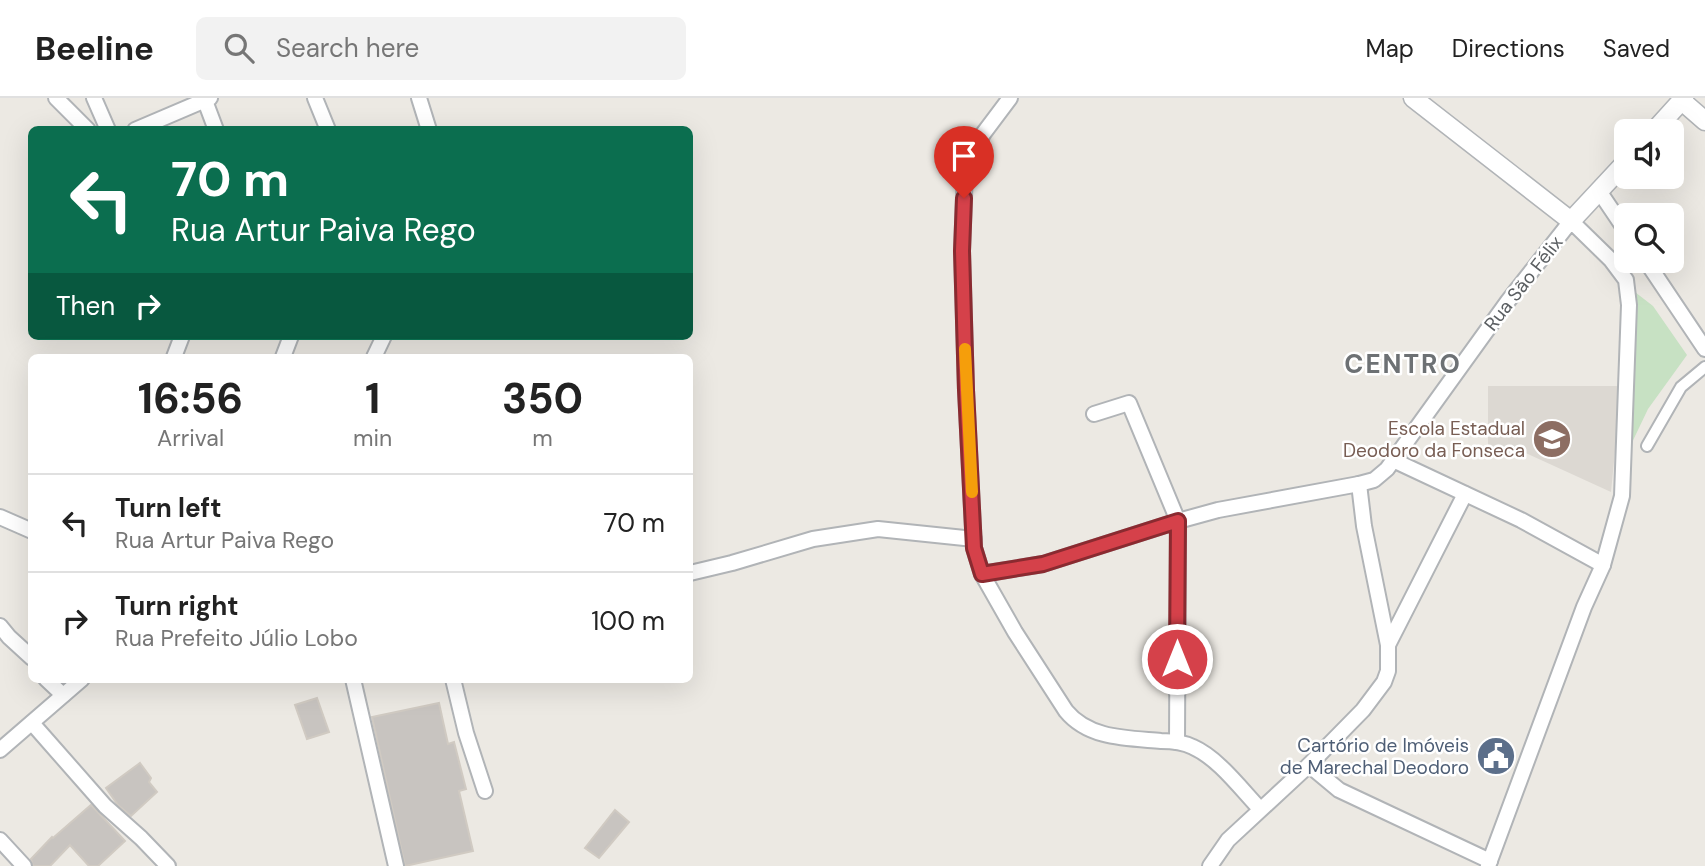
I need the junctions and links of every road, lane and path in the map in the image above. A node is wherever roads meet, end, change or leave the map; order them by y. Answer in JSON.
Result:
{"nodes":[{"id":1,"x":57,"y":98,"type":"edge"},
{"id":2,"x":93,"y":98,"type":"edge"},
{"id":3,"x":315,"y":98,"type":"edge"},
{"id":4,"x":419,"y":98,"type":"edge"},
{"id":5,"x":1010,"y":98,"type":"edge"},
{"id":6,"x":206,"y":99,"type":"edge"},
{"id":7,"x":1413,"y":99,"type":"edge"},
{"id":8,"x":1683,"y":99,"type":"edge"},
{"id":9,"x":1665,"y":119,"type":"edge"},
{"id":10,"x":1705,"y":121,"type":"edge"},
{"id":11,"x":84,"y":126,"type":"edge"},
{"id":12,"x":106,"y":126,"type":"edge"},
{"id":13,"x":144,"y":126,"type":"edge"},
{"id":14,"x":215,"y":126,"type":"edge"},
{"id":15,"x":326,"y":126,"type":"edge"},
{"id":16,"x":428,"y":126,"type":"edge"},
{"id":17,"x":1614,"y":175,"type":"edge"},
{"id":18,"x":1599,"y":191,"type":"junction"},
{"id":19,"x":1614,"y":213,"type":"edge"},
{"id":20,"x":1571,"y":221,"type":"junction"},
{"id":21,"x":1654,"y":273,"type":"edge"},
{"id":22,"x":1705,"y":349,"type":"edge"},
{"id":23,"x":1705,"y":367,"type":"edge"},
{"id":24,"x":1094,"y":414,"type":"dead end"},
{"id":25,"x":1647,"y":446,"type":"dead end"},
{"id":26,"x":1393,"y":460,"type":"junction"},
{"id":27,"x":1359,"y":484,"type":"junction"},
{"id":28,"x":1465,"y":495,"type":"junction"},
{"id":29,"x":0,"y":517,"type":"edge"},
{"id":30,"x":1178,"y":521,"type":"junction"},
{"id":31,"x":28,"y":529,"type":"edge"},
{"id":32,"x":974,"y":539,"type":"junction"},
{"id":33,"x":1603,"y":565,"type":"junction"},
{"id":34,"x":693,"y":572,"type":"edge"},
{"id":35,"x":982,"y":574,"type":"junction"},
{"id":36,"x":0,"y":626,"type":"edge"},
{"id":37,"x":1388,"y":645,"type":"junction"},
{"id":38,"x":28,"y":654,"type":"edge"},
{"id":39,"x":50,"y":683,"type":"edge"},
{"id":40,"x":77,"y":683,"type":"edge"},
{"id":41,"x":354,"y":683,"type":"edge"},
{"id":42,"x":454,"y":683,"type":"edge"},
{"id":43,"x":63,"y":695,"type":"junction"},
{"id":44,"x":32,"y":723,"type":"junction"},
{"id":45,"x":1177,"y":742,"type":"junction"},
{"id":46,"x":0,"y":750,"type":"edge"},
{"id":47,"x":1309,"y":765,"type":"junction"},
{"id":48,"x":485,"y":791,"type":"dead end"},
{"id":49,"x":1260,"y":809,"type":"junction"},
{"id":50,"x":0,"y":840,"type":"edge"},
{"id":51,"x":1489,"y":864,"type":"edge"},
{"id":52,"x":24,"y":866,"type":"edge"},
{"id":53,"x":168,"y":866,"type":"edge"},
{"id":54,"x":396,"y":866,"type":"edge"},
{"id":55,"x":1210,"y":866,"type":"edge"}],
"edges":[{"from":1,"to":11,"type":"street"},
{"from":2,"to":12,"type":"street"},
{"from":3,"to":15,"type":"street"},
{"from":4,"to":16,"type":"street"},
{"from":5,"to":32,"type":"street"},
{"from":6,"to":13,"type":"street"},
{"from":6,"to":14,"type":"street"},
{"from":7,"to":20,"type":"street"},
{"from":8,"to":9,"type":"street"},
{"from":8,"to":10,"type":"street"},
{"from":17,"to":18,"type":"street"},
{"from":18,"to":19,"type":"street"},
{"from":18,"to":20,"type":"street"},
{"from":20,"to":26,"type":"street","name":"Rua São Félix"},
{"from":20,"to":33,"type":"street"},
{"from":21,"to":22,"type":"street"},
{"from":23,"to":25,"type":"street"},
{"from":24,"to":30,"type":"street"},
{"from":26,"to":27,"type":"street","name":"Rua São Félix"},
{"from":26,"to":28,"type":"street"},
{"from":27,"to":30,"type":"street"},
{"from":27,"to":37,"type":"street"},
{"from":28,"to":33,"type":"street"},
{"from":28,"to":37,"type":"street"},
{"from":29,"to":31,"type":"street"},
{"from":30,"to":35,"type":"street"},
{"from":30,"to":45,"type":"street"},
{"from":32,"to":34,"type":"street"},
{"from":32,"to":35,"type":"street"},
{"from":33,"to":51,"type":"street"},
{"from":35,"to":45,"type":"street"},
{"from":36,"to":38,"type":"street"},
{"from":37,"to":47,"type":"street"},
{"from":39,"to":43,"type":"street"},
{"from":40,"to":43,"type":"street"},
{"from":41,"to":54,"type":"street"},
{"from":42,"to":48,"type":"street"},
{"from":43,"to":44,"type":"street"},
{"from":44,"to":46,"type":"street"},
{"from":44,"to":53,"type":"street"},
{"from":45,"to":49,"type":"street"},
{"from":47,"to":49,"type":"street"},
{"from":47,"to":51,"type":"street"},
{"from":49,"to":55,"type":"street"},
{"from":50,"to":52,"type":"street"}]}
